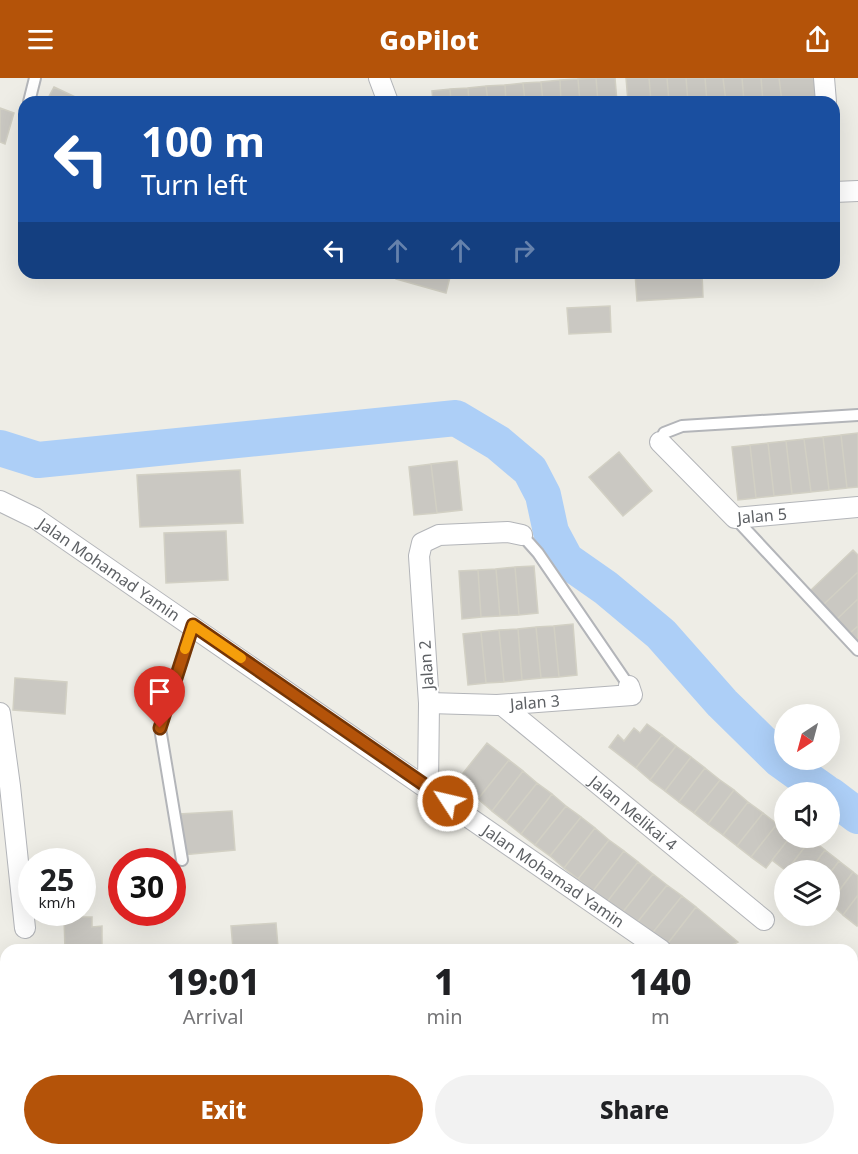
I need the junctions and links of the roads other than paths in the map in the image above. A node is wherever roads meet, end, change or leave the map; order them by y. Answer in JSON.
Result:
{"nodes":[{"id":1,"x":34,"y":78,"type":"edge"},
{"id":2,"x":379,"y":78,"type":"edge"},
{"id":3,"x":824,"y":78,"type":"edge"},
{"id":4,"x":30,"y":96,"type":"edge"},
{"id":5,"x":386,"y":96,"type":"edge"},
{"id":6,"x":826,"y":96,"type":"edge"},
{"id":7,"x":858,"y":191,"type":"edge"},
{"id":8,"x":840,"y":192,"type":"edge"},
{"id":9,"x":858,"y":415,"type":"edge"},
{"id":10,"x":660,"y":442,"type":"joint"},
{"id":11,"x":0,"y":501,"type":"edge"},
{"id":12,"x":858,"y":507,"type":"edge"},
{"id":13,"x":735,"y":518,"type":"junction"},
{"id":14,"x":522,"y":535,"type":"joint"},
{"id":15,"x":193,"y":625,"type":"junction"},
{"id":16,"x":858,"y":650,"type":"edge"},
{"id":17,"x":628,"y":686,"type":"joint"},
{"id":18,"x":429,"y":703,"type":"junction"},
{"id":19,"x":502,"y":705,"type":"junction"},
{"id":20,"x":0,"y":713,"type":"edge"},
{"id":21,"x":428,"y":787,"type":"junction"},
{"id":22,"x":180,"y":848,"type":"edge"},
{"id":23,"x":764,"y":920,"type":"dead end"},
{"id":24,"x":25,"y":928,"type":"dead end"},
{"id":25,"x":652,"y":944,"type":"edge"}],
"edges":[{"from":1,"to":4,"type":"lane"},
{"from":2,"to":5,"type":"street"},
{"from":3,"to":6,"type":"street"},
{"from":7,"to":8,"type":"street"},
{"from":9,"to":10,"type":"lane"},
{"from":10,"to":13,"type":"street","name":"Jalan 5"},
{"from":11,"to":15,"type":"street","name":"Jalan Mohamad Yamin"},
{"from":12,"to":13,"type":"street","name":"Jalan 5"},
{"from":13,"to":16,"type":"lane"},
{"from":14,"to":17,"type":"lane"},
{"from":14,"to":18,"type":"street","name":"Jalan 2"},
{"from":15,"to":21,"type":"street","name":"Jalan Mohamad Yamin"},
{"from":15,"to":22,"type":"lane"},
{"from":17,"to":19,"type":"street","name":"Jalan 3"},
{"from":18,"to":19,"type":"street","name":"Jalan 3"},
{"from":18,"to":21,"type":"street","name":"Jalan 2"},
{"from":19,"to":23,"type":"street","name":"Jalan Melikai 4"},
{"from":20,"to":24,"type":"street"},
{"from":21,"to":25,"type":"street","name":"Jalan Mohamad Yamin"}]}
